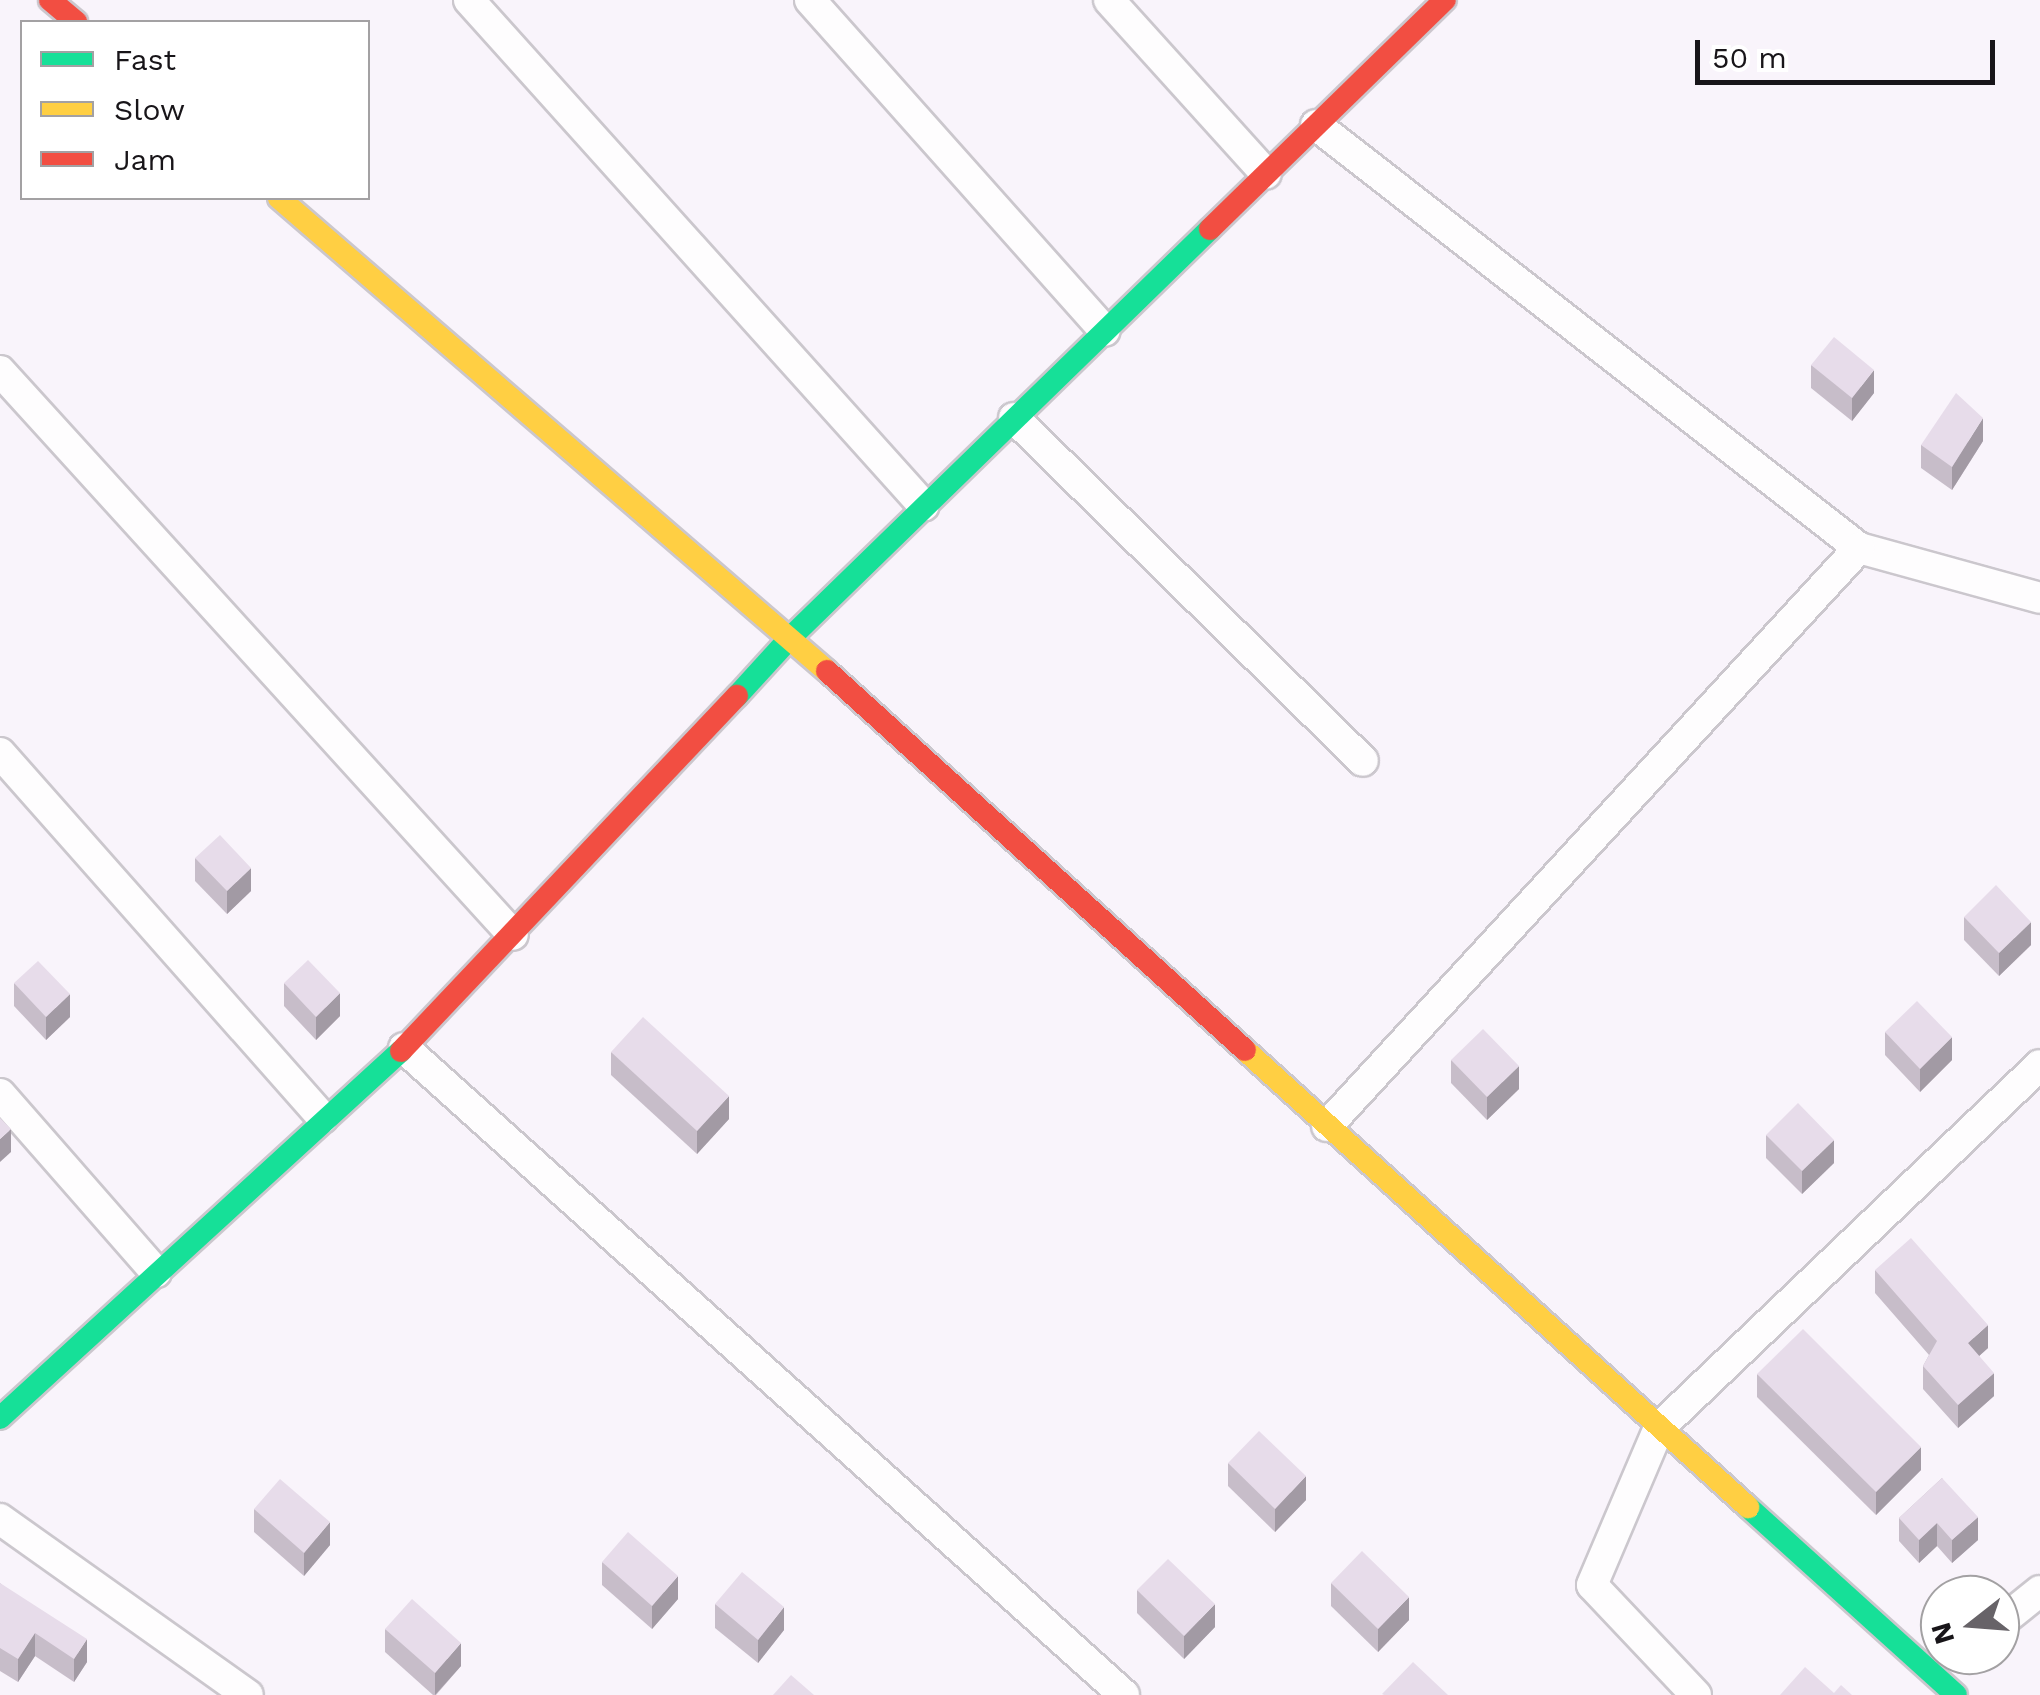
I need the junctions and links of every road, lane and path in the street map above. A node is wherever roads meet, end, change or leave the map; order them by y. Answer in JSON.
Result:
{"nodes":[{"id":1,"x":50,"y":0,"type":"edge"},
{"id":2,"x":469,"y":0,"type":"edge"},
{"id":3,"x":810,"y":0,"type":"edge"},
{"id":4,"x":1109,"y":0,"type":"edge"},
{"id":5,"x":1445,"y":0,"type":"edge"},
{"id":6,"x":74,"y":20,"type":"edge"},
{"id":7,"x":1316,"y":125,"type":"junction"},
{"id":8,"x":1266,"y":174,"type":"junction"},
{"id":9,"x":281,"y":200,"type":"edge"},
{"id":10,"x":1104,"y":330,"type":"junction"},
{"id":11,"x":0,"y":371,"type":"edge"},
{"id":12,"x":1014,"y":418,"type":"junction"},
{"id":13,"x":924,"y":506,"type":"junction"},
{"id":14,"x":1859,"y":548,"type":"junction"},
{"id":15,"x":2040,"y":598,"type":"edge"},
{"id":16,"x":790,"y":638,"type":"junction"},
{"id":17,"x":0,"y":753,"type":"edge"},
{"id":18,"x":1364,"y":760,"type":"dead end"},
{"id":19,"x":513,"y":935,"type":"junction"},
{"id":20,"x":404,"y":1048,"type":"junction"},
{"id":21,"x":2040,"y":1065,"type":"edge"},
{"id":22,"x":0,"y":1094,"type":"edge"},
{"id":23,"x":324,"y":1118,"type":"junction"},
{"id":24,"x":1327,"y":1126,"type":"junction"},
{"id":25,"x":156,"y":1272,"type":"junction"},
{"id":26,"x":0,"y":1418,"type":"edge"},
{"id":27,"x":1659,"y":1428,"type":"junction"},
{"id":28,"x":0,"y":1519,"type":"edge"},
{"id":29,"x":2040,"y":1591,"type":"edge"},
{"id":30,"x":2020,"y":1607,"type":"edge"},
{"id":31,"x":1920,"y":1650,"type":"edge"},
{"id":32,"x":248,"y":1695,"type":"edge"},
{"id":33,"x":1124,"y":1695,"type":"edge"},
{"id":34,"x":1696,"y":1695,"type":"edge"}],
"edges":[{"from":1,"to":6,"type":"street"},
{"from":2,"to":13,"type":"street"},
{"from":3,"to":10,"type":"street"},
{"from":4,"to":8,"type":"street"},
{"from":5,"to":7,"type":"street"},
{"from":7,"to":8,"type":"street"},
{"from":7,"to":14,"type":"street"},
{"from":8,"to":10,"type":"street"},
{"from":9,"to":16,"type":"street"},
{"from":10,"to":12,"type":"street"},
{"from":11,"to":19,"type":"street"},
{"from":12,"to":13,"type":"street"},
{"from":12,"to":18,"type":"street"},
{"from":13,"to":16,"type":"street"},
{"from":14,"to":15,"type":"street"},
{"from":14,"to":24,"type":"street"},
{"from":16,"to":19,"type":"street"},
{"from":16,"to":24,"type":"street"},
{"from":17,"to":23,"type":"street"},
{"from":19,"to":20,"type":"street"},
{"from":20,"to":23,"type":"street"},
{"from":20,"to":33,"type":"street"},
{"from":21,"to":27,"type":"street"},
{"from":22,"to":25,"type":"street"},
{"from":23,"to":25,"type":"street"},
{"from":24,"to":27,"type":"street"},
{"from":25,"to":26,"type":"street"},
{"from":27,"to":31,"type":"street"},
{"from":27,"to":34,"type":"street"},
{"from":28,"to":32,"type":"street"},
{"from":29,"to":30,"type":"street"}]}
